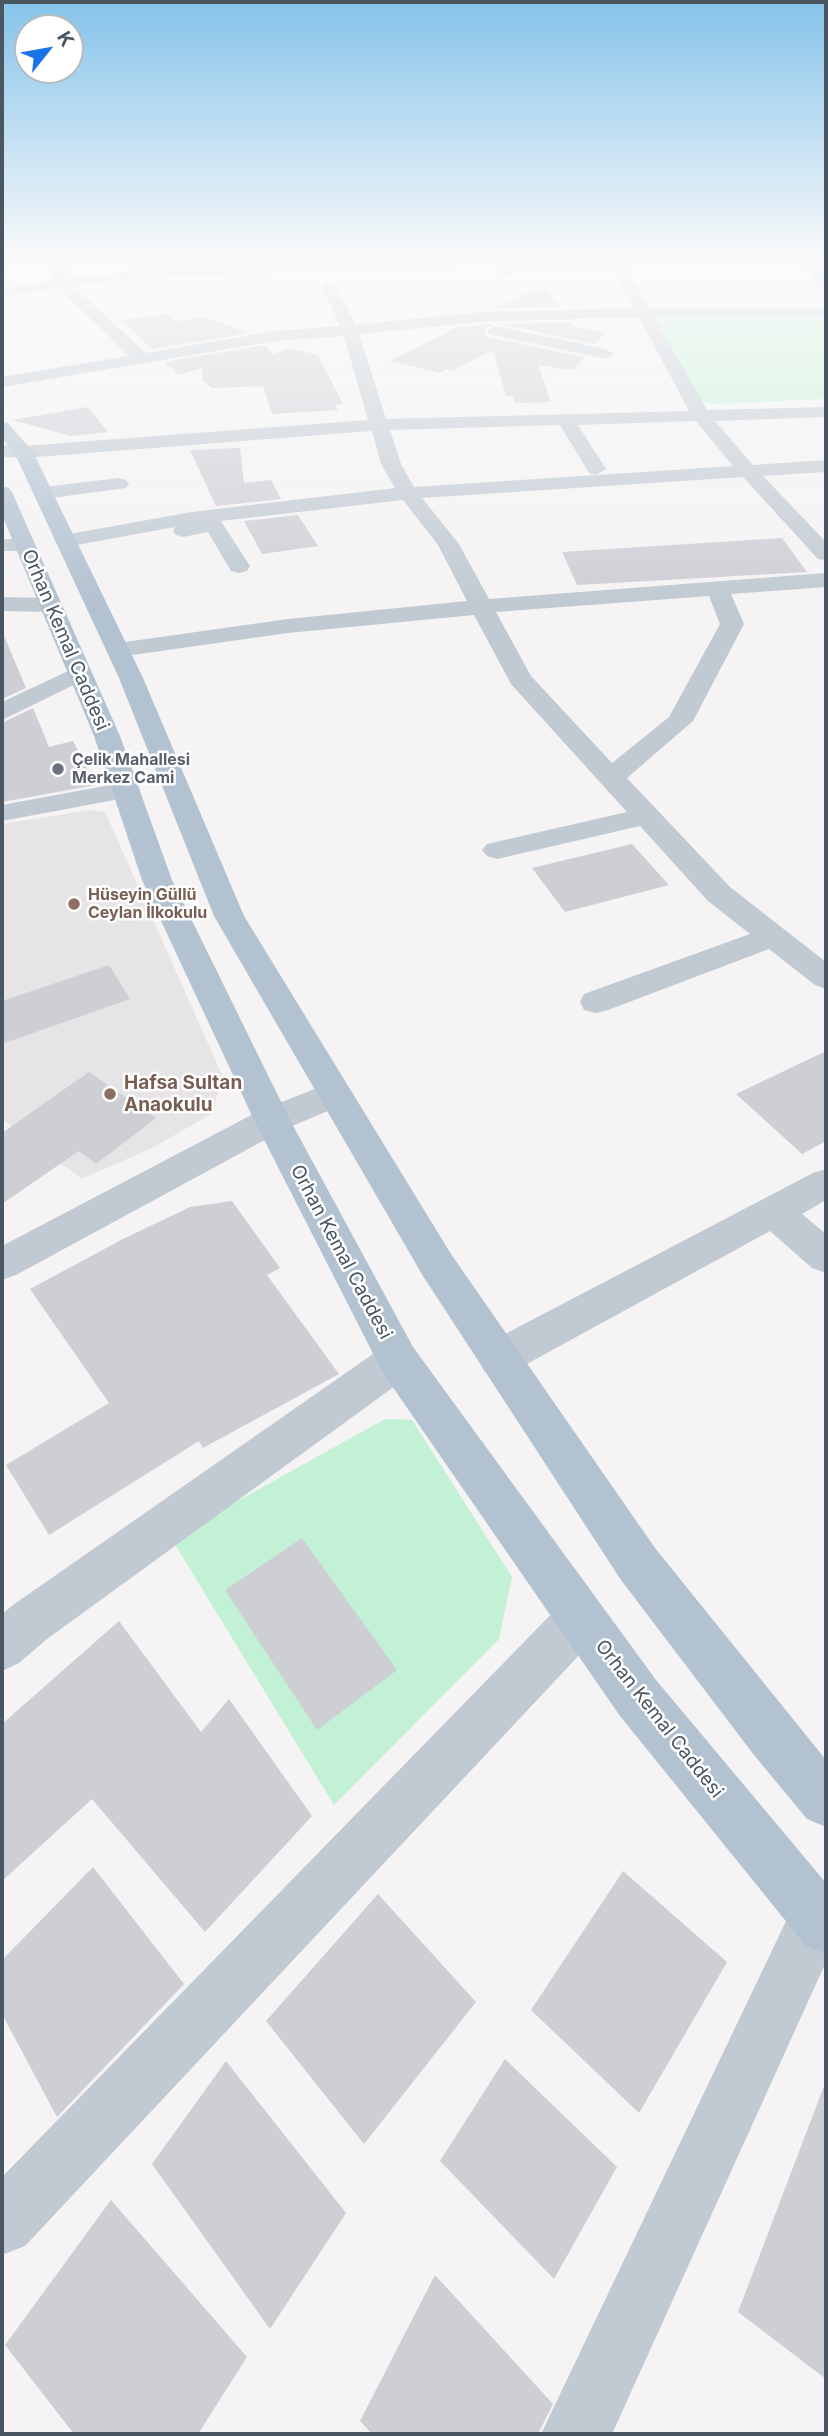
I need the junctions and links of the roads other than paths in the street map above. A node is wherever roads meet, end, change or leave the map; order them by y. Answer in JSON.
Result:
{"nodes":[{"id":1,"x":51,"y":375,"type":"edge"},
{"id":2,"x":363,"y":375,"type":"edge"},
{"id":3,"x":679,"y":375,"type":"edge"},
{"id":4,"x":2,"y":383,"type":"edge"},
{"id":5,"x":826,"y":412,"type":"edge"},
{"id":6,"x":701,"y":416,"type":"junction"},
{"id":7,"x":565,"y":419,"type":"junction"},
{"id":8,"x":378,"y":425,"type":"junction"},
{"id":9,"x":9,"y":443,"type":"edge"},
{"id":10,"x":826,"y":466,"type":"edge"},
{"id":11,"x":596,"y":469,"type":"dead end"},
{"id":12,"x":747,"y":470,"type":"junction"},
{"id":13,"x":119,"y":484,"type":"dead end"},
{"id":14,"x":44,"y":493,"type":"junction"},
{"id":15,"x":408,"y":493,"type":"junction"},
{"id":16,"x":3,"y":496,"type":"edge"},
{"id":17,"x":13,"y":545,"type":"edge"},
{"id":18,"x":68,"y":546,"type":"junction"},
{"id":19,"x":826,"y":554,"type":"edge"},
{"id":20,"x":239,"y":566,"type":"dead end"},
{"id":21,"x":826,"y":580,"type":"edge"},
{"id":22,"x":717,"y":588,"type":"junction"},
{"id":23,"x":2,"y":604,"type":"edge"},
{"id":24,"x":49,"y":605,"type":"junction"},
{"id":25,"x":481,"y":607,"type":"junction"},
{"id":26,"x":118,"y":650,"type":"junction"},
{"id":27,"x":79,"y":673,"type":"junction"},
{"id":28,"x":2,"y":712,"type":"edge"},
{"id":29,"x":610,"y":778,"type":"junction"},
{"id":30,"x":126,"y":790,"type":"junction"},
{"id":31,"x":2,"y":813,"type":"edge"},
{"id":32,"x":645,"y":816,"type":"junction"},
{"id":33,"x":497,"y":850,"type":"dead end"},
{"id":34,"x":773,"y":937,"type":"junction"},
{"id":35,"x":826,"y":978,"type":"edge"},
{"id":36,"x":596,"y":1002,"type":"dead end"},
{"id":37,"x":335,"y":1094,"type":"junction"},
{"id":38,"x":272,"y":1119,"type":"junction"},
{"id":39,"x":826,"y":1182,"type":"edge"},
{"id":40,"x":773,"y":1211,"type":"junction"},
{"id":41,"x":826,"y":1257,"type":"edge"},
{"id":42,"x":2,"y":1264,"type":"edge"},
{"id":43,"x":499,"y":1358,"type":"junction"},
{"id":44,"x":398,"y":1360,"type":"junction"},
{"id":45,"x":581,"y":1618,"type":"junction"},
{"id":46,"x":2,"y":1646,"type":"edge"},
{"id":47,"x":826,"y":1800,"type":"edge"},
{"id":48,"x":822,"y":1921,"type":"edge"},
{"id":49,"x":2,"y":2223,"type":"edge"},
{"id":50,"x":576,"y":2434,"type":"edge"}],
"edges":[{"from":1,"to":4,"type":"street"},
{"from":2,"to":8,"type":"street"},
{"from":3,"to":6,"type":"street"},
{"from":5,"to":6,"type":"street"},
{"from":6,"to":7,"type":"street"},
{"from":6,"to":12,"type":"street"},
{"from":7,"to":8,"type":"street"},
{"from":7,"to":11,"type":"street"},
{"from":8,"to":9,"type":"street"},
{"from":8,"to":15,"type":"street"},
{"from":9,"to":14,"type":"main road","name":"Orhan Kemal Caddesi"},
{"from":10,"to":12,"type":"street"},
{"from":12,"to":15,"type":"street"},
{"from":12,"to":19,"type":"street"},
{"from":13,"to":14,"type":"street"},
{"from":14,"to":18,"type":"main road","name":"Orhan Kemal Caddesi"},
{"from":15,"to":18,"type":"street"},
{"from":15,"to":25,"type":"street"},
{"from":16,"to":17,"type":"main road","name":"Orhan Kemal Caddesi"},
{"from":17,"to":24,"type":"main road","name":"Orhan Kemal Caddesi"},
{"from":18,"to":20,"type":"street"},
{"from":18,"to":26,"type":"main road","name":"Orhan Kemal Caddesi"},
{"from":21,"to":22,"type":"street"},
{"from":22,"to":25,"type":"street"},
{"from":22,"to":29,"type":"street"},
{"from":23,"to":24,"type":"street"},
{"from":24,"to":27,"type":"main road","name":"Orhan Kemal Caddesi"},
{"from":25,"to":26,"type":"street"},
{"from":25,"to":29,"type":"street"},
{"from":26,"to":37,"type":"main road","name":"Orhan Kemal Caddesi"},
{"from":27,"to":28,"type":"street"},
{"from":27,"to":30,"type":"main road","name":"Orhan Kemal Caddesi"},
{"from":29,"to":32,"type":"street"},
{"from":30,"to":31,"type":"street"},
{"from":30,"to":38,"type":"main road","name":"Orhan Kemal Caddesi"},
{"from":32,"to":33,"type":"street"},
{"from":32,"to":34,"type":"street"},
{"from":34,"to":35,"type":"street"},
{"from":34,"to":36,"type":"street"},
{"from":37,"to":38,"type":"street"},
{"from":37,"to":43,"type":"main road","name":"Orhan Kemal Caddesi"},
{"from":38,"to":42,"type":"street"},
{"from":38,"to":44,"type":"main road","name":"Orhan Kemal Caddesi"},
{"from":39,"to":40,"type":"street"},
{"from":40,"to":41,"type":"street"},
{"from":40,"to":43,"type":"street"},
{"from":43,"to":47,"type":"main road","name":"Orhan Kemal Caddesi"},
{"from":44,"to":45,"type":"main road","name":"Orhan Kemal Caddesi"},
{"from":44,"to":46,"type":"street"},
{"from":45,"to":48,"type":"main road","name":"Orhan Kemal Caddesi"},
{"from":45,"to":49,"type":"street"},
{"from":48,"to":50,"type":"street"}]}
